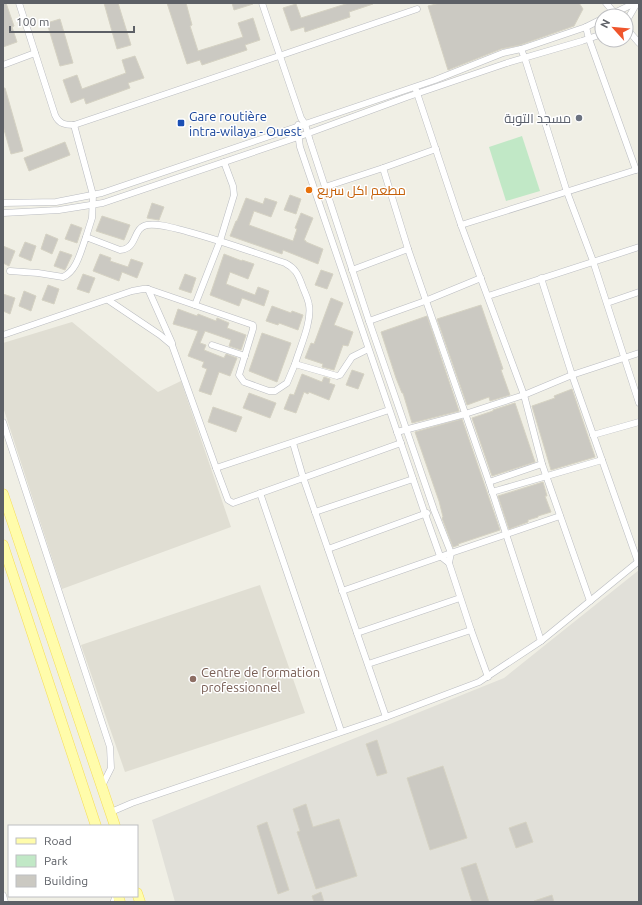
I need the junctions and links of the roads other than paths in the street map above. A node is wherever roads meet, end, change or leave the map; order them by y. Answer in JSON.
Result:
{"nodes":[{"id":1,"x":20,"y":3,"type":"edge"},
{"id":2,"x":262,"y":3,"type":"edge"},
{"id":3,"x":636,"y":3,"type":"edge"},
{"id":4,"x":626,"y":8,"type":"edge"},
{"id":5,"x":417,"y":9,"type":"dead end"},
{"id":6,"x":594,"y":23,"type":"edge"},
{"id":7,"x":586,"y":27,"type":"junction"},
{"id":8,"x":594,"y":37,"type":"edge"},
{"id":9,"x":588,"y":39,"type":"junction"},
{"id":10,"x":521,"y":50,"type":"junction"},
{"id":11,"x":35,"y":53,"type":"junction"},
{"id":12,"x":279,"y":56,"type":"junction"},
{"id":13,"x":525,"y":59,"type":"junction"},
{"id":14,"x":3,"y":65,"type":"edge"},
{"id":15,"x":415,"y":86,"type":"junction"},
{"id":16,"x":418,"y":93,"type":"junction"},
{"id":17,"x":301,"y":118,"type":"junction"},
{"id":18,"x":306,"y":124,"type":"junction"},
{"id":19,"x":74,"y":125,"type":"junction"},
{"id":20,"x":296,"y":127,"type":"junction"},
{"id":21,"x":308,"y":133,"type":"junction"},
{"id":22,"x":298,"y":137,"type":"junction"},
{"id":23,"x":436,"y":149,"type":"junction"},
{"id":24,"x":224,"y":162,"type":"junction"},
{"id":25,"x":383,"y":168,"type":"junction"},
{"id":26,"x":638,"y":169,"type":"edge"},
{"id":27,"x":325,"y":187,"type":"junction"},
{"id":28,"x":567,"y":192,"type":"junction"},
{"id":29,"x":94,"y":195,"type":"junction"},
{"id":30,"x":3,"y":203,"type":"edge"},
{"id":31,"x":94,"y":206,"type":"junction"},
{"id":32,"x":3,"y":213,"type":"edge"},
{"id":33,"x":461,"y":225,"type":"junction"},
{"id":34,"x":86,"y":237,"type":"junction"},
{"id":35,"x":220,"y":241,"type":"junction"},
{"id":36,"x":639,"y":247,"type":"edge"},
{"id":37,"x":408,"y":249,"type":"junction"},
{"id":38,"x":593,"y":262,"type":"junction"},
{"id":39,"x":352,"y":270,"type":"junction"},
{"id":40,"x":10,"y":271,"type":"dead end"},
{"id":41,"x":481,"y":278,"type":"junction"},
{"id":42,"x":541,"y":278,"type":"junction"},
{"id":43,"x":148,"y":289,"type":"junction"},
{"id":44,"x":639,"y":292,"type":"edge"},
{"id":45,"x":488,"y":296,"type":"junction"},
{"id":46,"x":108,"y":300,"type":"junction"},
{"id":47,"x":425,"y":301,"type":"junction"},
{"id":48,"x":607,"y":303,"type":"junction"},
{"id":49,"x":195,"y":305,"type":"junction"},
{"id":50,"x":369,"y":321,"type":"junction"},
{"id":51,"x":3,"y":335,"type":"edge"},
{"id":52,"x":172,"y":344,"type":"junction"},
{"id":53,"x":212,"y":345,"type":"dead end"},
{"id":54,"x":368,"y":349,"type":"junction"},
{"id":55,"x":639,"y":353,"type":"edge"},
{"id":56,"x":245,"y":356,"type":"junction"},
{"id":57,"x":624,"y":358,"type":"junction"},
{"id":58,"x":295,"y":364,"type":"junction"},
{"id":59,"x":572,"y":375,"type":"junction"},
{"id":60,"x":524,"y":395,"type":"junction"},
{"id":61,"x":638,"y":400,"type":"edge"},
{"id":62,"x":390,"y":410,"type":"junction"},
{"id":63,"x":465,"y":414,"type":"junction"},
{"id":64,"x":3,"y":422,"type":"edge"},
{"id":65,"x":639,"y":422,"type":"edge"},
{"id":66,"x":406,"y":430,"type":"junction"},
{"id":67,"x":397,"y":432,"type":"junction"},
{"id":68,"x":593,"y":436,"type":"junction"},
{"id":69,"x":293,"y":443,"type":"junction"},
{"id":70,"x":401,"y":443,"type":"junction"},
{"id":71,"x":602,"y":460,"type":"junction"},
{"id":72,"x":542,"y":464,"type":"junction"},
{"id":73,"x":216,"y":468,"type":"junction"},
{"id":74,"x":546,"y":476,"type":"junction"},
{"id":75,"x":303,"y":477,"type":"junction"},
{"id":76,"x":413,"y":479,"type":"junction"},
{"id":77,"x":489,"y":482,"type":"junction"},
{"id":78,"x":260,"y":492,"type":"junction"},
{"id":79,"x":492,"y":492,"type":"junction"},
{"id":80,"x":3,"y":494,"type":"edge"},
{"id":81,"x":434,"y":510,"type":"junction"},
{"id":82,"x":315,"y":512,"type":"junction"},
{"id":83,"x":425,"y":514,"type":"junction"},
{"id":84,"x":560,"y":516,"type":"junction"},
{"id":85,"x":505,"y":534,"type":"junction"},
{"id":86,"x":3,"y":545,"type":"edge"},
{"id":87,"x":328,"y":549,"type":"junction"},
{"id":88,"x":451,"y":553,"type":"junction"},
{"id":89,"x":440,"y":556,"type":"junction"},
{"id":90,"x":638,"y":561,"type":"edge"},
{"id":91,"x":449,"y":563,"type":"junction"},
{"id":92,"x":342,"y":591,"type":"junction"},
{"id":93,"x":460,"y":598,"type":"junction"},
{"id":94,"x":590,"y":600,"type":"junction"},
{"id":95,"x":471,"y":630,"type":"junction"},
{"id":96,"x":357,"y":633,"type":"junction"},
{"id":97,"x":541,"y":640,"type":"junction"},
{"id":98,"x":368,"y":664,"type":"junction"},
{"id":99,"x":488,"y":677,"type":"junction"},
{"id":100,"x":386,"y":717,"type":"junction"},
{"id":101,"x":342,"y":731,"type":"junction"},
{"id":102,"x":102,"y":786,"type":"junction"},
{"id":103,"x":110,"y":812,"type":"junction"},
{"id":104,"x":96,"y":825,"type":"edge"},
{"id":105,"x":115,"y":825,"type":"edge"},
{"id":106,"x":3,"y":895,"type":"edge"},
{"id":107,"x":5,"y":902,"type":"edge"}],
"edges":[{"from":1,"to":11,"type":"street"},
{"from":2,"to":12,"type":"street"},
{"from":3,"to":4,"type":"street"},
{"from":5,"to":12,"type":"street"},
{"from":6,"to":7,"type":"street"},
{"from":7,"to":9,"type":"street"},
{"from":7,"to":10,"type":"street"},
{"from":8,"to":9,"type":"street"},
{"from":9,"to":13,"type":"street"},
{"from":9,"to":26,"type":"street"},
{"from":10,"to":13,"type":"street"},
{"from":10,"to":15,"type":"street"},
{"from":11,"to":14,"type":"street"},
{"from":11,"to":19,"type":"street"},
{"from":12,"to":17,"type":"street"},
{"from":12,"to":19,"type":"street"},
{"from":13,"to":16,"type":"street"},
{"from":13,"to":28,"type":"street"},
{"from":15,"to":16,"type":"street"},
{"from":15,"to":18,"type":"street"},
{"from":16,"to":21,"type":"street"},
{"from":16,"to":23,"type":"street"},
{"from":17,"to":18,"type":"street"},
{"from":17,"to":20,"type":"street"},
{"from":18,"to":20,"type":"street"},
{"from":18,"to":21,"type":"street"},
{"from":19,"to":29,"type":"street"},
{"from":20,"to":22,"type":"street"},
{"from":20,"to":29,"type":"street"},
{"from":21,"to":22,"type":"street"},
{"from":21,"to":27,"type":"street"},
{"from":22,"to":24,"type":"street"},
{"from":22,"to":54,"type":"street"},
{"from":23,"to":25,"type":"street"},
{"from":23,"to":33,"type":"street"},
{"from":24,"to":31,"type":"street"},
{"from":24,"to":35,"type":"street"},
{"from":25,"to":27,"type":"street"},
{"from":25,"to":37,"type":"street"},
{"from":26,"to":28,"type":"street"},
{"from":27,"to":39,"type":"street"},
{"from":28,"to":33,"type":"street"},
{"from":28,"to":38,"type":"street"},
{"from":29,"to":30,"type":"street"},
{"from":29,"to":31,"type":"street"},
{"from":31,"to":32,"type":"street"},
{"from":31,"to":34,"type":"street"},
{"from":33,"to":41,"type":"street"},
{"from":34,"to":35,"type":"street"},
{"from":34,"to":40,"type":"street"},
{"from":35,"to":49,"type":"street"},
{"from":35,"to":58,"type":"street"},
{"from":36,"to":38,"type":"street"},
{"from":37,"to":39,"type":"street"},
{"from":37,"to":47,"type":"street"},
{"from":38,"to":42,"type":"street"},
{"from":38,"to":48,"type":"street"},
{"from":39,"to":50,"type":"street"},
{"from":41,"to":45,"type":"street"},
{"from":41,"to":47,"type":"street"},
{"from":42,"to":45,"type":"street"},
{"from":42,"to":59,"type":"street"},
{"from":43,"to":46,"type":"street"},
{"from":43,"to":49,"type":"street"},
{"from":43,"to":52,"type":"street"},
{"from":44,"to":48,"type":"street"},
{"from":45,"to":60,"type":"street"},
{"from":46,"to":51,"type":"street"},
{"from":46,"to":52,"type":"street"},
{"from":47,"to":50,"type":"street"},
{"from":47,"to":63,"type":"street"},
{"from":48,"to":57,"type":"street"},
{"from":49,"to":56,"type":"street"},
{"from":50,"to":66,"type":"street"},
{"from":52,"to":73,"type":"street"},
{"from":53,"to":56,"type":"street"},
{"from":54,"to":58,"type":"street"},
{"from":54,"to":62,"type":"street"},
{"from":55,"to":57,"type":"street"},
{"from":56,"to":58,"type":"street"},
{"from":57,"to":59,"type":"street"},
{"from":57,"to":61,"type":"street"},
{"from":59,"to":60,"type":"street"},
{"from":59,"to":68,"type":"street"},
{"from":60,"to":63,"type":"street"},
{"from":60,"to":72,"type":"street"},
{"from":62,"to":67,"type":"street"},
{"from":62,"to":69,"type":"street"},
{"from":63,"to":66,"type":"street"},
{"from":63,"to":77,"type":"street"},
{"from":64,"to":102,"type":"street"},
{"from":65,"to":68,"type":"street"},
{"from":66,"to":67,"type":"street"},
{"from":66,"to":81,"type":"street"},
{"from":67,"to":70,"type":"street"},
{"from":68,"to":71,"type":"street"},
{"from":69,"to":73,"type":"street"},
{"from":69,"to":75,"type":"street"},
{"from":70,"to":75,"type":"street"},
{"from":70,"to":76,"type":"street"},
{"from":71,"to":74,"type":"street"},
{"from":71,"to":90,"type":"street"},
{"from":72,"to":74,"type":"street"},
{"from":72,"to":77,"type":"street"},
{"from":73,"to":78,"type":"street"},
{"from":74,"to":79,"type":"street"},
{"from":74,"to":84,"type":"street"},
{"from":75,"to":78,"type":"street"},
{"from":75,"to":82,"type":"street"},
{"from":76,"to":82,"type":"street"},
{"from":76,"to":83,"type":"street"},
{"from":77,"to":79,"type":"street"},
{"from":78,"to":101,"type":"street"},
{"from":79,"to":85,"type":"street"},
{"from":80,"to":102,"type":"main road"},
{"from":81,"to":83,"type":"street"},
{"from":81,"to":88,"type":"street"},
{"from":82,"to":87,"type":"street"},
{"from":83,"to":87,"type":"street"},
{"from":83,"to":89,"type":"street"},
{"from":84,"to":85,"type":"street"},
{"from":84,"to":94,"type":"street"},
{"from":85,"to":88,"type":"street"},
{"from":85,"to":97,"type":"street"},
{"from":86,"to":104,"type":"main road"},
{"from":87,"to":92,"type":"street"},
{"from":88,"to":89,"type":"street"},
{"from":88,"to":91,"type":"street"},
{"from":89,"to":91,"type":"street"},
{"from":89,"to":92,"type":"street"},
{"from":90,"to":94,"type":"street"},
{"from":91,"to":93,"type":"street"},
{"from":92,"to":96,"type":"street"},
{"from":93,"to":95,"type":"street"},
{"from":93,"to":96,"type":"street"},
{"from":94,"to":97,"type":"street"},
{"from":95,"to":98,"type":"street"},
{"from":95,"to":99,"type":"street"},
{"from":96,"to":98,"type":"street"},
{"from":97,"to":99,"type":"street"},
{"from":98,"to":100,"type":"street"},
{"from":99,"to":100,"type":"street"},
{"from":100,"to":101,"type":"street"},
{"from":101,"to":103,"type":"street"},
{"from":102,"to":103,"type":"main road"},
{"from":103,"to":105,"type":"main road"},
{"from":106,"to":107,"type":"street"}]}
